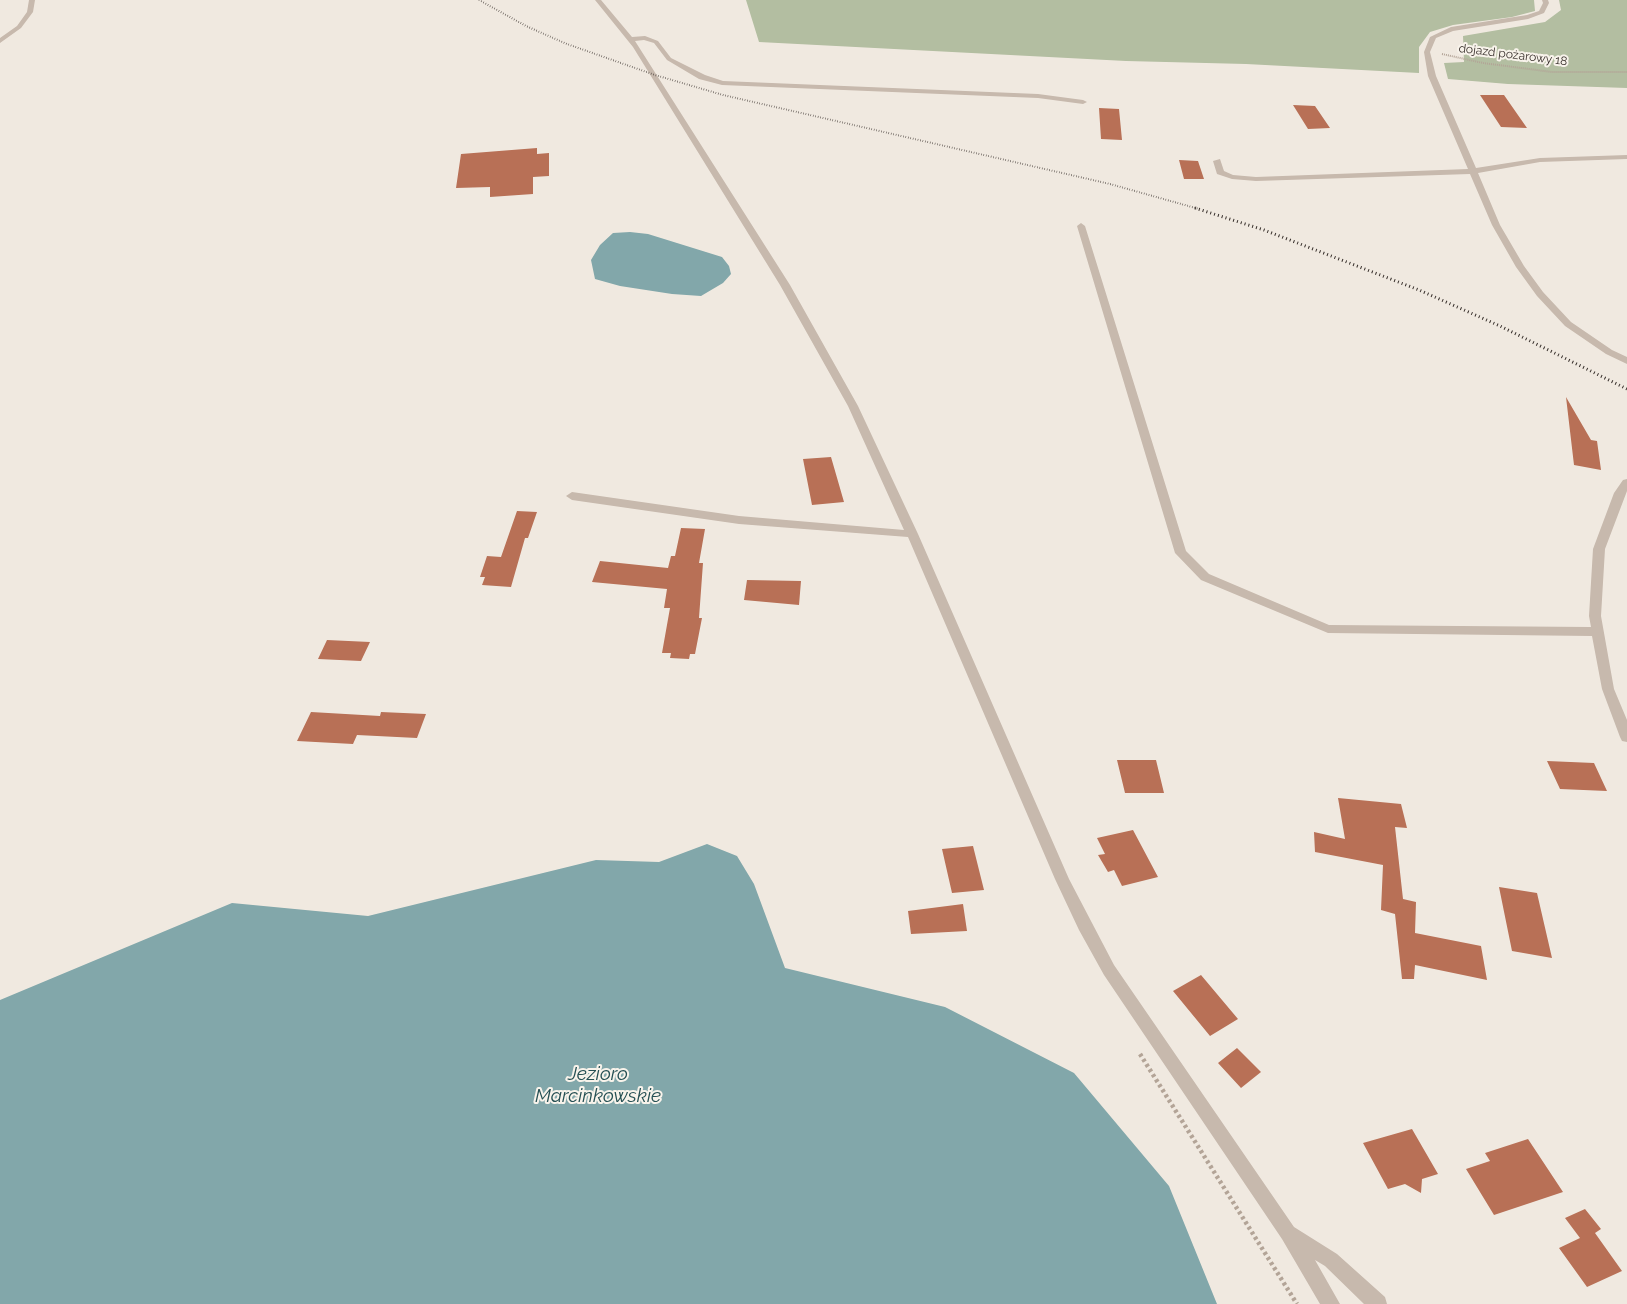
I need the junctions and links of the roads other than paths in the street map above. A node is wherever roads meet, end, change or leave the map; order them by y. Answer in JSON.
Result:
{"nodes":[{"id":1,"x":32,"y":0,"type":"edge"},
{"id":2,"x":598,"y":0,"type":"edge"},
{"id":3,"x":1545,"y":0,"type":"edge"},
{"id":4,"x":630,"y":39,"type":"junction"},
{"id":5,"x":0,"y":41,"type":"edge"},
{"id":6,"x":1083,"y":102,"type":"dead end"},
{"id":7,"x":1627,"y":157,"type":"edge"},
{"id":8,"x":1217,"y":161,"type":"dead end"},
{"id":9,"x":1473,"y":171,"type":"junction"},
{"id":10,"x":1081,"y":226,"type":"dead end"},
{"id":11,"x":1627,"y":361,"type":"edge"},
{"id":12,"x":1627,"y":482,"type":"edge"},
{"id":13,"x":572,"y":496,"type":"dead end"},
{"id":14,"x":912,"y":534,"type":"junction"},
{"id":15,"x":1598,"y":632,"type":"junction"},
{"id":16,"x":1627,"y":737,"type":"edge"},
{"id":17,"x":1288,"y":1233,"type":"junction"},
{"id":18,"x":1331,"y":1304,"type":"edge"},
{"id":19,"x":1378,"y":1304,"type":"edge"}],
"edges":[{"from":1,"to":5,"type":"street"},
{"from":2,"to":4,"type":"street"},
{"from":3,"to":9,"type":"street"},
{"from":4,"to":6,"type":"street"},
{"from":4,"to":14,"type":"street"},
{"from":7,"to":9,"type":"street"},
{"from":8,"to":9,"type":"street"},
{"from":9,"to":11,"type":"street"},
{"from":10,"to":15,"type":"street"},
{"from":12,"to":15,"type":"street"},
{"from":13,"to":14,"type":"street"},
{"from":14,"to":17,"type":"street"},
{"from":15,"to":16,"type":"street"},
{"from":17,"to":18,"type":"street"},
{"from":17,"to":19,"type":"street"}]}
